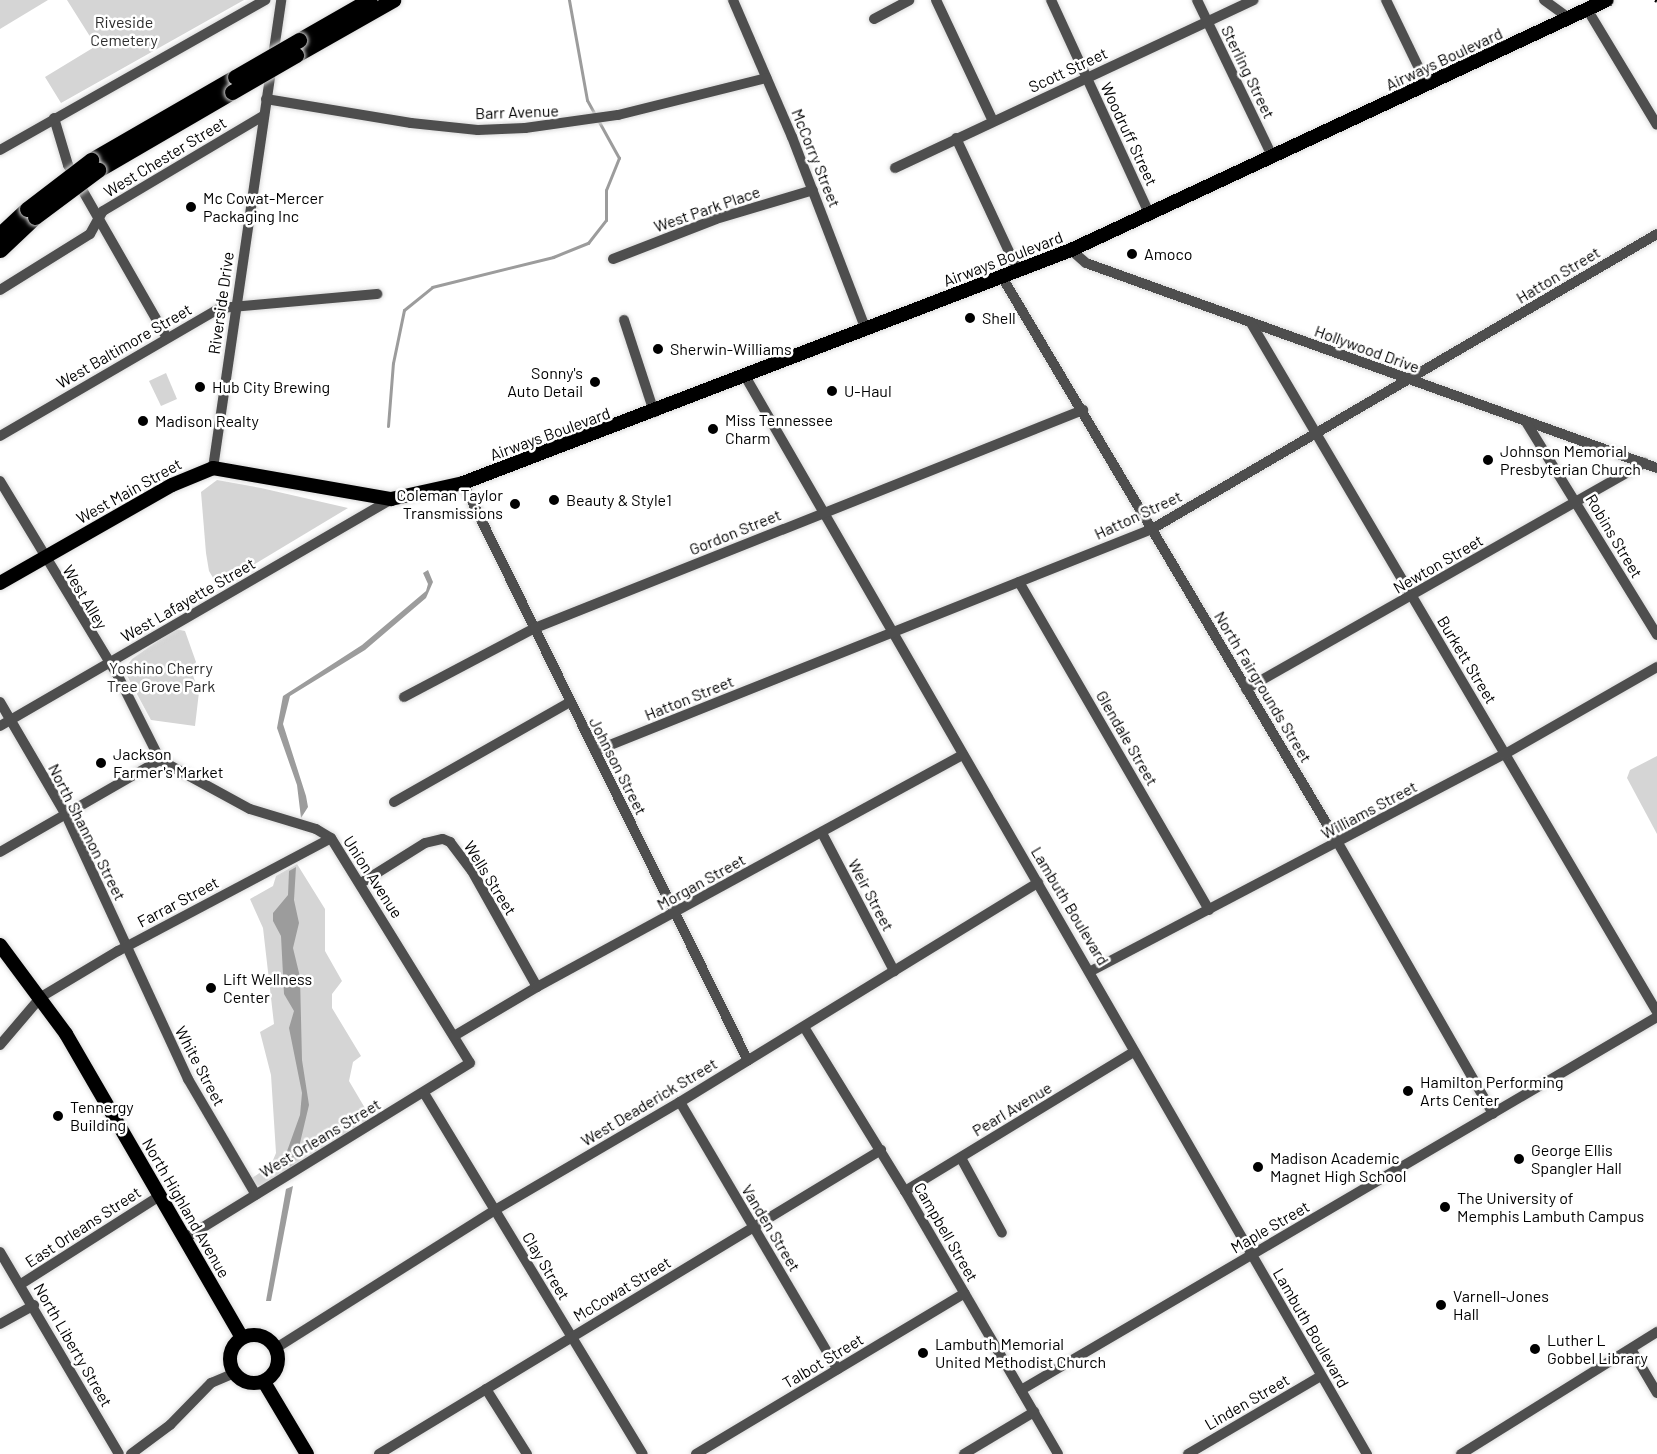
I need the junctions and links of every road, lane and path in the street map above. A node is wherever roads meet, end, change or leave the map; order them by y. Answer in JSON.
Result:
{"nodes":[{"id":1,"x":265,"y":0,"type":"edge"},
{"id":2,"x":281,"y":0,"type":"edge"},
{"id":3,"x":369,"y":0,"type":"edge"},
{"id":4,"x":393,"y":0,"type":"edge"},
{"id":5,"x":733,"y":0,"type":"edge"},
{"id":6,"x":909,"y":0,"type":"edge"},
{"id":7,"x":936,"y":0,"type":"edge"},
{"id":8,"x":1050,"y":0,"type":"edge"},
{"id":9,"x":1197,"y":0,"type":"edge"},
{"id":10,"x":1254,"y":0,"type":"edge"},
{"id":11,"x":1386,"y":0,"type":"edge"},
{"id":12,"x":1544,"y":0,"type":"edge"},
{"id":13,"x":1607,"y":0,"type":"edge"},
{"id":14,"x":1587,"y":9,"type":"junction"},
{"id":15,"x":1569,"y":18,"type":"junction"},
{"id":16,"x":874,"y":19,"type":"dead end"},
{"id":17,"x":1207,"y":22,"type":"junction"},
{"id":18,"x":766,"y":78,"type":"junction"},
{"id":19,"x":1086,"y":78,"type":"junction"},
{"id":20,"x":1427,"y":85,"type":"junction"},
{"id":21,"x":266,"y":99,"type":"junction"},
{"id":22,"x":262,"y":116,"type":"junction"},
{"id":23,"x":54,"y":118,"type":"junction"},
{"id":24,"x":993,"y":122,"type":"junction"},
{"id":25,"x":1657,"y":125,"type":"edge"},
{"id":26,"x":956,"y":138,"type":"junction"},
{"id":27,"x":0,"y":150,"type":"edge"},
{"id":28,"x":1273,"y":158,"type":"junction"},
{"id":29,"x":94,"y":165,"type":"junction"},
{"id":30,"x":895,"y":168,"type":"dead end"},
{"id":31,"x":813,"y":190,"type":"junction"},
{"id":32,"x":31,"y":213,"type":"junction"},
{"id":33,"x":1150,"y":215,"type":"junction"},
{"id":34,"x":98,"y":222,"type":"junction"},
{"id":35,"x":0,"y":234,"type":"edge"},
{"id":36,"x":1657,"y":234,"type":"edge"},
{"id":37,"x":0,"y":250,"type":"edge"},
{"id":38,"x":1071,"y":250,"type":"junction"},
{"id":39,"x":613,"y":259,"type":"dead end"},
{"id":40,"x":1018,"y":271,"type":"junction"},
{"id":41,"x":1002,"y":277,"type":"junction"},
{"id":42,"x":0,"y":290,"type":"edge"},
{"id":43,"x":377,"y":294,"type":"dead end"},
{"id":44,"x":236,"y":305,"type":"junction"},
{"id":45,"x":624,"y":320,"type":"dead end"},
{"id":46,"x":1251,"y":323,"type":"junction"},
{"id":47,"x":866,"y":330,"type":"junction"},
{"id":48,"x":167,"y":338,"type":"junction"},
{"id":49,"x":745,"y":376,"type":"junction"},
{"id":50,"x":1409,"y":381,"type":"junction"},
{"id":51,"x":1083,"y":410,"type":"junction"},
{"id":52,"x":654,"y":412,"type":"junction"},
{"id":53,"x":1526,"y":422,"type":"junction"},
{"id":54,"x":1315,"y":433,"type":"junction"},
{"id":55,"x":0,"y":436,"type":"edge"},
{"id":56,"x":1644,"y":463,"type":"junction"},
{"id":57,"x":213,"y":468,"type":"junction"},
{"id":58,"x":1657,"y":468,"type":"edge"},
{"id":59,"x":0,"y":481,"type":"edge"},
{"id":60,"x":463,"y":483,"type":"junction"},
{"id":61,"x":391,"y":499,"type":"junction"},
{"id":62,"x":1576,"y":502,"type":"junction"},
{"id":63,"x":823,"y":514,"type":"junction"},
{"id":64,"x":1152,"y":529,"type":"junction"},
{"id":65,"x":44,"y":558,"type":"junction"},
{"id":66,"x":1019,"y":582,"type":"junction"},
{"id":67,"x":0,"y":583,"type":"edge"},
{"id":68,"x":1412,"y":597,"type":"junction"},
{"id":69,"x":535,"y":628,"type":"junction"},
{"id":70,"x":893,"y":634,"type":"junction"},
{"id":71,"x":1657,"y":635,"type":"edge"},
{"id":72,"x":110,"y":663,"type":"junction"},
{"id":73,"x":1657,"y":667,"type":"edge"},
{"id":74,"x":1246,"y":689,"type":"junction"},
{"id":75,"x":404,"y":697,"type":"dead end"},
{"id":76,"x":0,"y":702,"type":"edge"},
{"id":77,"x":570,"y":702,"type":"junction"},
{"id":78,"x":10,"y":721,"type":"junction"},
{"id":79,"x":0,"y":726,"type":"edge"},
{"id":80,"x":595,"y":752,"type":"junction"},
{"id":81,"x":1505,"y":754,"type":"junction"},
{"id":82,"x":963,"y":755,"type":"junction"},
{"id":83,"x":160,"y":760,"type":"junction"},
{"id":84,"x":394,"y":802,"type":"dead end"},
{"id":85,"x":66,"y":814,"type":"junction"},
{"id":86,"x":822,"y":833,"type":"junction"},
{"id":87,"x":331,"y":838,"type":"junction"},
{"id":88,"x":1338,"y":843,"type":"junction"},
{"id":89,"x":0,"y":852,"type":"edge"},
{"id":90,"x":361,"y":883,"type":"junction"},
{"id":91,"x":1038,"y":883,"type":"junction"},
{"id":92,"x":1209,"y":910,"type":"junction"},
{"id":93,"x":675,"y":914,"type":"junction"},
{"id":94,"x":0,"y":945,"type":"edge"},
{"id":95,"x":127,"y":946,"type":"junction"},
{"id":96,"x":894,"y":971,"type":"junction"},
{"id":97,"x":1091,"y":971,"type":"junction"},
{"id":98,"x":537,"y":987,"type":"junction"},
{"id":99,"x":41,"y":997,"type":"junction"},
{"id":100,"x":1657,"y":1012,"type":"edge"},
{"id":101,"x":1657,"y":1017,"type":"edge"},
{"id":102,"x":804,"y":1027,"type":"junction"},
{"id":103,"x":454,"y":1036,"type":"junction"},
{"id":104,"x":0,"y":1045,"type":"edge"},
{"id":105,"x":1134,"y":1052,"type":"junction"},
{"id":106,"x":748,"y":1061,"type":"junction"},
{"id":107,"x":470,"y":1063,"type":"joint"},
{"id":108,"x":424,"y":1093,"type":"junction"},
{"id":109,"x":680,"y":1102,"type":"junction"},
{"id":110,"x":1493,"y":1114,"type":"junction"},
{"id":111,"x":881,"y":1150,"type":"junction"},
{"id":112,"x":961,"y":1158,"type":"junction"},
{"id":113,"x":905,"y":1191,"type":"junction"},
{"id":114,"x":161,"y":1195,"type":"junction"},
{"id":115,"x":256,"y":1195,"type":"junction"},
{"id":116,"x":495,"y":1210,"type":"junction"},
{"id":117,"x":753,"y":1227,"type":"junction"},
{"id":118,"x":1002,"y":1233,"type":"dead end"},
{"id":119,"x":185,"y":1238,"type":"junction"},
{"id":120,"x":0,"y":1252,"type":"edge"},
{"id":121,"x":1252,"y":1255,"type":"junction"},
{"id":122,"x":21,"y":1284,"type":"junction"},
{"id":123,"x":965,"y":1293,"type":"junction"},
{"id":124,"x":34,"y":1305,"type":"junction"},
{"id":125,"x":0,"y":1324,"type":"edge"},
{"id":126,"x":1657,"y":1332,"type":"edge"},
{"id":127,"x":572,"y":1337,"type":"junction"},
{"id":128,"x":242,"y":1338,"type":"junction"},
{"id":129,"x":276,"y":1348,"type":"junction"},
{"id":130,"x":1631,"y":1349,"type":"junction"},
{"id":131,"x":837,"y":1370,"type":"junction"},
{"id":132,"x":234,"y":1373,"type":"junction"},
{"id":133,"x":1321,"y":1376,"type":"junction"},
{"id":134,"x":264,"y":1382,"type":"junction"},
{"id":135,"x":486,"y":1389,"type":"junction"},
{"id":136,"x":1021,"y":1390,"type":"junction"},
{"id":137,"x":1657,"y":1393,"type":"edge"},
{"id":138,"x":1034,"y":1412,"type":"junction"},
{"id":139,"x":119,"y":1454,"type":"edge"},
{"id":140,"x":131,"y":1454,"type":"edge"},
{"id":141,"x":307,"y":1454,"type":"edge"},
{"id":142,"x":379,"y":1454,"type":"edge"},
{"id":143,"x":527,"y":1454,"type":"edge"},
{"id":144,"x":643,"y":1454,"type":"edge"},
{"id":145,"x":696,"y":1454,"type":"edge"},
{"id":146,"x":964,"y":1454,"type":"edge"},
{"id":147,"x":1058,"y":1454,"type":"edge"},
{"id":148,"x":1188,"y":1454,"type":"edge"},
{"id":149,"x":1366,"y":1454,"type":"edge"},
{"id":150,"x":1461,"y":1454,"type":"edge"}],
"edges":[{"from":1,"to":23,"type":"street"},
{"from":2,"to":21,"type":"street","name":"Riverside Drive"},
{"from":3,"to":29,"type":"highway","bridge":true},
{"from":4,"to":29,"type":"highway","bridge":true},
{"from":5,"to":18,"type":"street","name":"McCorry Street"},
{"from":6,"to":16,"type":"street"},
{"from":7,"to":24,"type":"street"},
{"from":8,"to":19,"type":"street","name":"Woodruff Street"},
{"from":9,"to":17,"type":"street","name":"Sterling Street"},
{"from":10,"to":17,"type":"street","name":"Scott Street"},
{"from":11,"to":20,"type":"street"},
{"from":12,"to":15,"type":"street"},
{"from":13,"to":14,"type":"main road","name":"Airways Boulevard"},
{"from":14,"to":15,"type":"main road","name":"Airways Boulevard"},
{"from":14,"to":25,"type":"street"},
{"from":15,"to":20,"type":"main road","name":"Airways Boulevard"},
{"from":17,"to":19,"type":"street","name":"Scott Street"},
{"from":17,"to":28,"type":"street","name":"Sterling Street"},
{"from":18,"to":21,"type":"street","name":"Barr Avenue"},
{"from":18,"to":31,"type":"street","name":"McCorry Street"},
{"from":19,"to":24,"type":"street","name":"Scott Street"},
{"from":19,"to":33,"type":"street","name":"Woodruff Street"},
{"from":20,"to":28,"type":"main road","name":"Airways Boulevard"},
{"from":21,"to":22,"type":"street","name":"Riverside Drive"},
{"from":22,"to":34,"type":"street","name":"West Chester Street"},
{"from":22,"to":44,"type":"street","name":"Riverside Drive"},
{"from":23,"to":27,"type":"street"},
{"from":23,"to":34,"type":"street"},
{"from":24,"to":26,"type":"street","name":"Scott Street"},
{"from":26,"to":30,"type":"street","name":"Scott Street"},
{"from":26,"to":40,"type":"street"},
{"from":28,"to":33,"type":"main road","name":"Airways Boulevard"},
{"from":29,"to":32,"type":"highway","bridge":true},
{"from":31,"to":39,"type":"street","name":"West Park Place"},
{"from":31,"to":47,"type":"street","name":"McCorry Street"},
{"from":32,"to":35,"type":"highway"},
{"from":32,"to":37,"type":"highway"},
{"from":33,"to":38,"type":"main road","name":"Airways Boulevard"},
{"from":34,"to":42,"type":"street","name":"West Chester Street"},
{"from":34,"to":48,"type":"street"},
{"from":36,"to":50,"type":"street","name":"Hatton Street"},
{"from":38,"to":40,"type":"main road","name":"Airways Boulevard"},
{"from":38,"to":46,"type":"street","name":"Hollywood Drive"},
{"from":40,"to":41,"type":"main road","name":"Airways Boulevard"},
{"from":41,"to":47,"type":"main road","name":"Airways Boulevard"},
{"from":41,"to":51,"type":"street","name":"North Fairgrounds Street"},
{"from":43,"to":44,"type":"street","name":"West Baltimore Street"},
{"from":44,"to":48,"type":"street","name":"West Baltimore Street"},
{"from":44,"to":57,"type":"street","name":"Riverside Drive"},
{"from":45,"to":52,"type":"street"},
{"from":46,"to":50,"type":"street","name":"Hollywood Drive"},
{"from":46,"to":54,"type":"street","name":"Burkett Street"},
{"from":47,"to":49,"type":"main road","name":"Airways Boulevard"},
{"from":48,"to":55,"type":"street","name":"West Baltimore Street"},
{"from":49,"to":52,"type":"main road","name":"Airways Boulevard"},
{"from":49,"to":63,"type":"street","name":"Lambuth Boulevard"},
{"from":50,"to":53,"type":"street","name":"Hollywood Drive"},
{"from":50,"to":54,"type":"street","name":"Hatton Street"},
{"from":51,"to":63,"type":"street","name":"Gordon Street"},
{"from":51,"to":64,"type":"street","name":"North Fairgrounds Street"},
{"from":52,"to":60,"type":"main road","name":"Airways Boulevard"},
{"from":53,"to":56,"type":"street","name":"Hollywood Drive"},
{"from":53,"to":62,"type":"street","name":"Robins Street"},
{"from":54,"to":64,"type":"street","name":"Hatton Street"},
{"from":54,"to":68,"type":"street","name":"Burkett Street"},
{"from":56,"to":58,"type":"street","name":"Hollywood Drive"},
{"from":56,"to":62,"type":"street","name":"Newton Street"},
{"from":57,"to":61,"type":"main road"},
{"from":57,"to":65,"type":"main road","name":"West Main Street"},
{"from":59,"to":65,"type":"street","name":"West Alley"},
{"from":60,"to":61,"type":"main road","name":"Airways Boulevard"},
{"from":60,"to":69,"type":"street","name":"Johnson Street"},
{"from":61,"to":72,"type":"street","name":"West Lafayette Street"},
{"from":62,"to":68,"type":"street","name":"Newton Street"},
{"from":62,"to":71,"type":"street","name":"Robins Street"},
{"from":63,"to":69,"type":"street","name":"Gordon Street"},
{"from":63,"to":70,"type":"street","name":"Lambuth Boulevard"},
{"from":64,"to":66,"type":"street","name":"Hatton Street"},
{"from":64,"to":74,"type":"street","name":"North Fairgrounds Street"},
{"from":65,"to":67,"type":"main road","name":"West Main Street"},
{"from":65,"to":72,"type":"street","name":"West Alley"},
{"from":66,"to":70,"type":"street","name":"Hatton Street"},
{"from":66,"to":92,"type":"street","name":"Glendale Street"},
{"from":68,"to":74,"type":"street","name":"Newton Street"},
{"from":68,"to":81,"type":"street","name":"Burkett Street"},
{"from":69,"to":75,"type":"street","name":"Gordon Street"},
{"from":69,"to":77,"type":"street","name":"Johnson Street"},
{"from":70,"to":80,"type":"street","name":"Hatton Street"},
{"from":70,"to":82,"type":"street","name":"Lambuth Boulevard"},
{"from":72,"to":78,"type":"street","name":"West Lafayette Street"},
{"from":72,"to":83,"type":"street","name":"West Alley"},
{"from":73,"to":81,"type":"street","name":"Williams Street"},
{"from":74,"to":88,"type":"street","name":"North Fairgrounds Street"},
{"from":76,"to":78,"type":"street","name":"North Shannon Street"},
{"from":77,"to":80,"type":"street","name":"Johnson Street"},
{"from":77,"to":84,"type":"street"},
{"from":78,"to":79,"type":"street","name":"West Lafayette Street"},
{"from":78,"to":85,"type":"street","name":"North Shannon Street"},
{"from":80,"to":93,"type":"street","name":"Johnson Street"},
{"from":81,"to":88,"type":"street","name":"Williams Street"},
{"from":81,"to":100,"type":"street","name":"Burkett Street"},
{"from":82,"to":86,"type":"street","name":"Morgan Street"},
{"from":82,"to":91,"type":"street","name":"Lambuth Boulevard"},
{"from":83,"to":85,"type":"street"},
{"from":83,"to":87,"type":"street","name":"Union Avenue"},
{"from":85,"to":89,"type":"street"},
{"from":85,"to":95,"type":"street","name":"North Shannon Street"},
{"from":86,"to":93,"type":"street","name":"Morgan Street"},
{"from":86,"to":96,"type":"street","name":"Weir Street"},
{"from":87,"to":90,"type":"street","name":"Union Avenue"},
{"from":87,"to":95,"type":"street","name":"Farrar Street"},
{"from":88,"to":92,"type":"street","name":"Williams Street"},
{"from":88,"to":110,"type":"street","name":"North Fairgrounds Street"},
{"from":90,"to":98,"type":"street","name":"Wells Street"},
{"from":90,"to":103,"type":"street","name":"Union Avenue"},
{"from":91,"to":96,"type":"street","name":"West Deaderick Street"},
{"from":91,"to":97,"type":"street","name":"Lambuth Boulevard"},
{"from":92,"to":97,"type":"street","name":"Williams Street"},
{"from":93,"to":98,"type":"street","name":"Morgan Street"},
{"from":93,"to":106,"type":"street","name":"Johnson Street"},
{"from":94,"to":99,"type":"main road","name":"North Highland Avenue"},
{"from":95,"to":99,"type":"street","name":"Farrar Street"},
{"from":95,"to":115,"type":"street","name":"White Street"},
{"from":96,"to":102,"type":"street","name":"West Deaderick Street"},
{"from":97,"to":105,"type":"street","name":"Lambuth Boulevard"},
{"from":98,"to":103,"type":"street","name":"Morgan Street"},
{"from":99,"to":104,"type":"street"},
{"from":99,"to":114,"type":"main road","name":"North Highland Avenue"},
{"from":101,"to":110,"type":"street","name":"Maple Street"},
{"from":102,"to":106,"type":"street","name":"West Deaderick Street"},
{"from":102,"to":111,"type":"street","name":"Campbell Street"},
{"from":103,"to":107,"type":"street","name":"Union Avenue"},
{"from":105,"to":112,"type":"street","name":"Pearl Avenue"},
{"from":105,"to":121,"type":"street","name":"Lambuth Boulevard"},
{"from":106,"to":109,"type":"street","name":"West Deaderick Street"},
{"from":107,"to":108,"type":"street","name":"West Orleans Street"},
{"from":108,"to":115,"type":"street","name":"West Orleans Street"},
{"from":108,"to":116,"type":"street","name":"Clay Street"},
{"from":109,"to":116,"type":"street","name":"West Deaderick Street"},
{"from":109,"to":117,"type":"street","name":"Vanden Street"},
{"from":110,"to":121,"type":"street","name":"Maple Street"},
{"from":111,"to":113,"type":"street","name":"Campbell Street"},
{"from":111,"to":117,"type":"street","name":"McCowat Street"},
{"from":112,"to":113,"type":"street","name":"Pearl Avenue"},
{"from":112,"to":118,"type":"street"},
{"from":113,"to":123,"type":"street","name":"Campbell Street"},
{"from":114,"to":119,"type":"main road","name":"North Highland Avenue"},
{"from":114,"to":122,"type":"street","name":"East Orleans Street"},
{"from":115,"to":119,"type":"street","name":"West Orleans Street"},
{"from":116,"to":127,"type":"street","name":"Clay Street"},
{"from":116,"to":129,"type":"street","name":"West Deaderick Street"},
{"from":117,"to":127,"type":"street","name":"McCowat Street"},
{"from":117,"to":131,"type":"street","name":"Vanden Street"},
{"from":119,"to":128,"type":"main road","name":"North Highland Avenue"},
{"from":120,"to":122,"type":"street","name":"North Liberty Street"},
{"from":121,"to":133,"type":"street","name":"Lambuth Boulevard"},
{"from":121,"to":136,"type":"street","name":"Maple Street"},
{"from":122,"to":124,"type":"street","name":"North Liberty Street"},
{"from":123,"to":131,"type":"street","name":"Talbot Street"},
{"from":123,"to":136,"type":"street","name":"Campbell Street"},
{"from":124,"to":125,"type":"street"},
{"from":124,"to":139,"type":"street","name":"North Liberty Street"},
{"from":126,"to":130,"type":"street"},
{"from":127,"to":135,"type":"street","name":"McCowat Street"},
{"from":127,"to":144,"type":"street","name":"Clay Street"},
{"from":128,"to":129,"type":"main road"},
{"from":128,"to":132,"type":"main road"},
{"from":129,"to":134,"type":"main road"},
{"from":130,"to":137,"type":"street"},
{"from":130,"to":150,"type":"street"},
{"from":131,"to":145,"type":"street","name":"Talbot Street"},
{"from":132,"to":134,"type":"main road"},
{"from":132,"to":140,"type":"street"},
{"from":133,"to":148,"type":"street","name":"Linden Street"},
{"from":133,"to":149,"type":"street","name":"Lambuth Boulevard"},
{"from":134,"to":141,"type":"main road"},
{"from":135,"to":142,"type":"street","name":"McCowat Street"},
{"from":135,"to":143,"type":"street"},
{"from":136,"to":138,"type":"street","name":"Campbell Street"},
{"from":138,"to":146,"type":"street"},
{"from":138,"to":147,"type":"street","name":"Campbell Street"}]}
